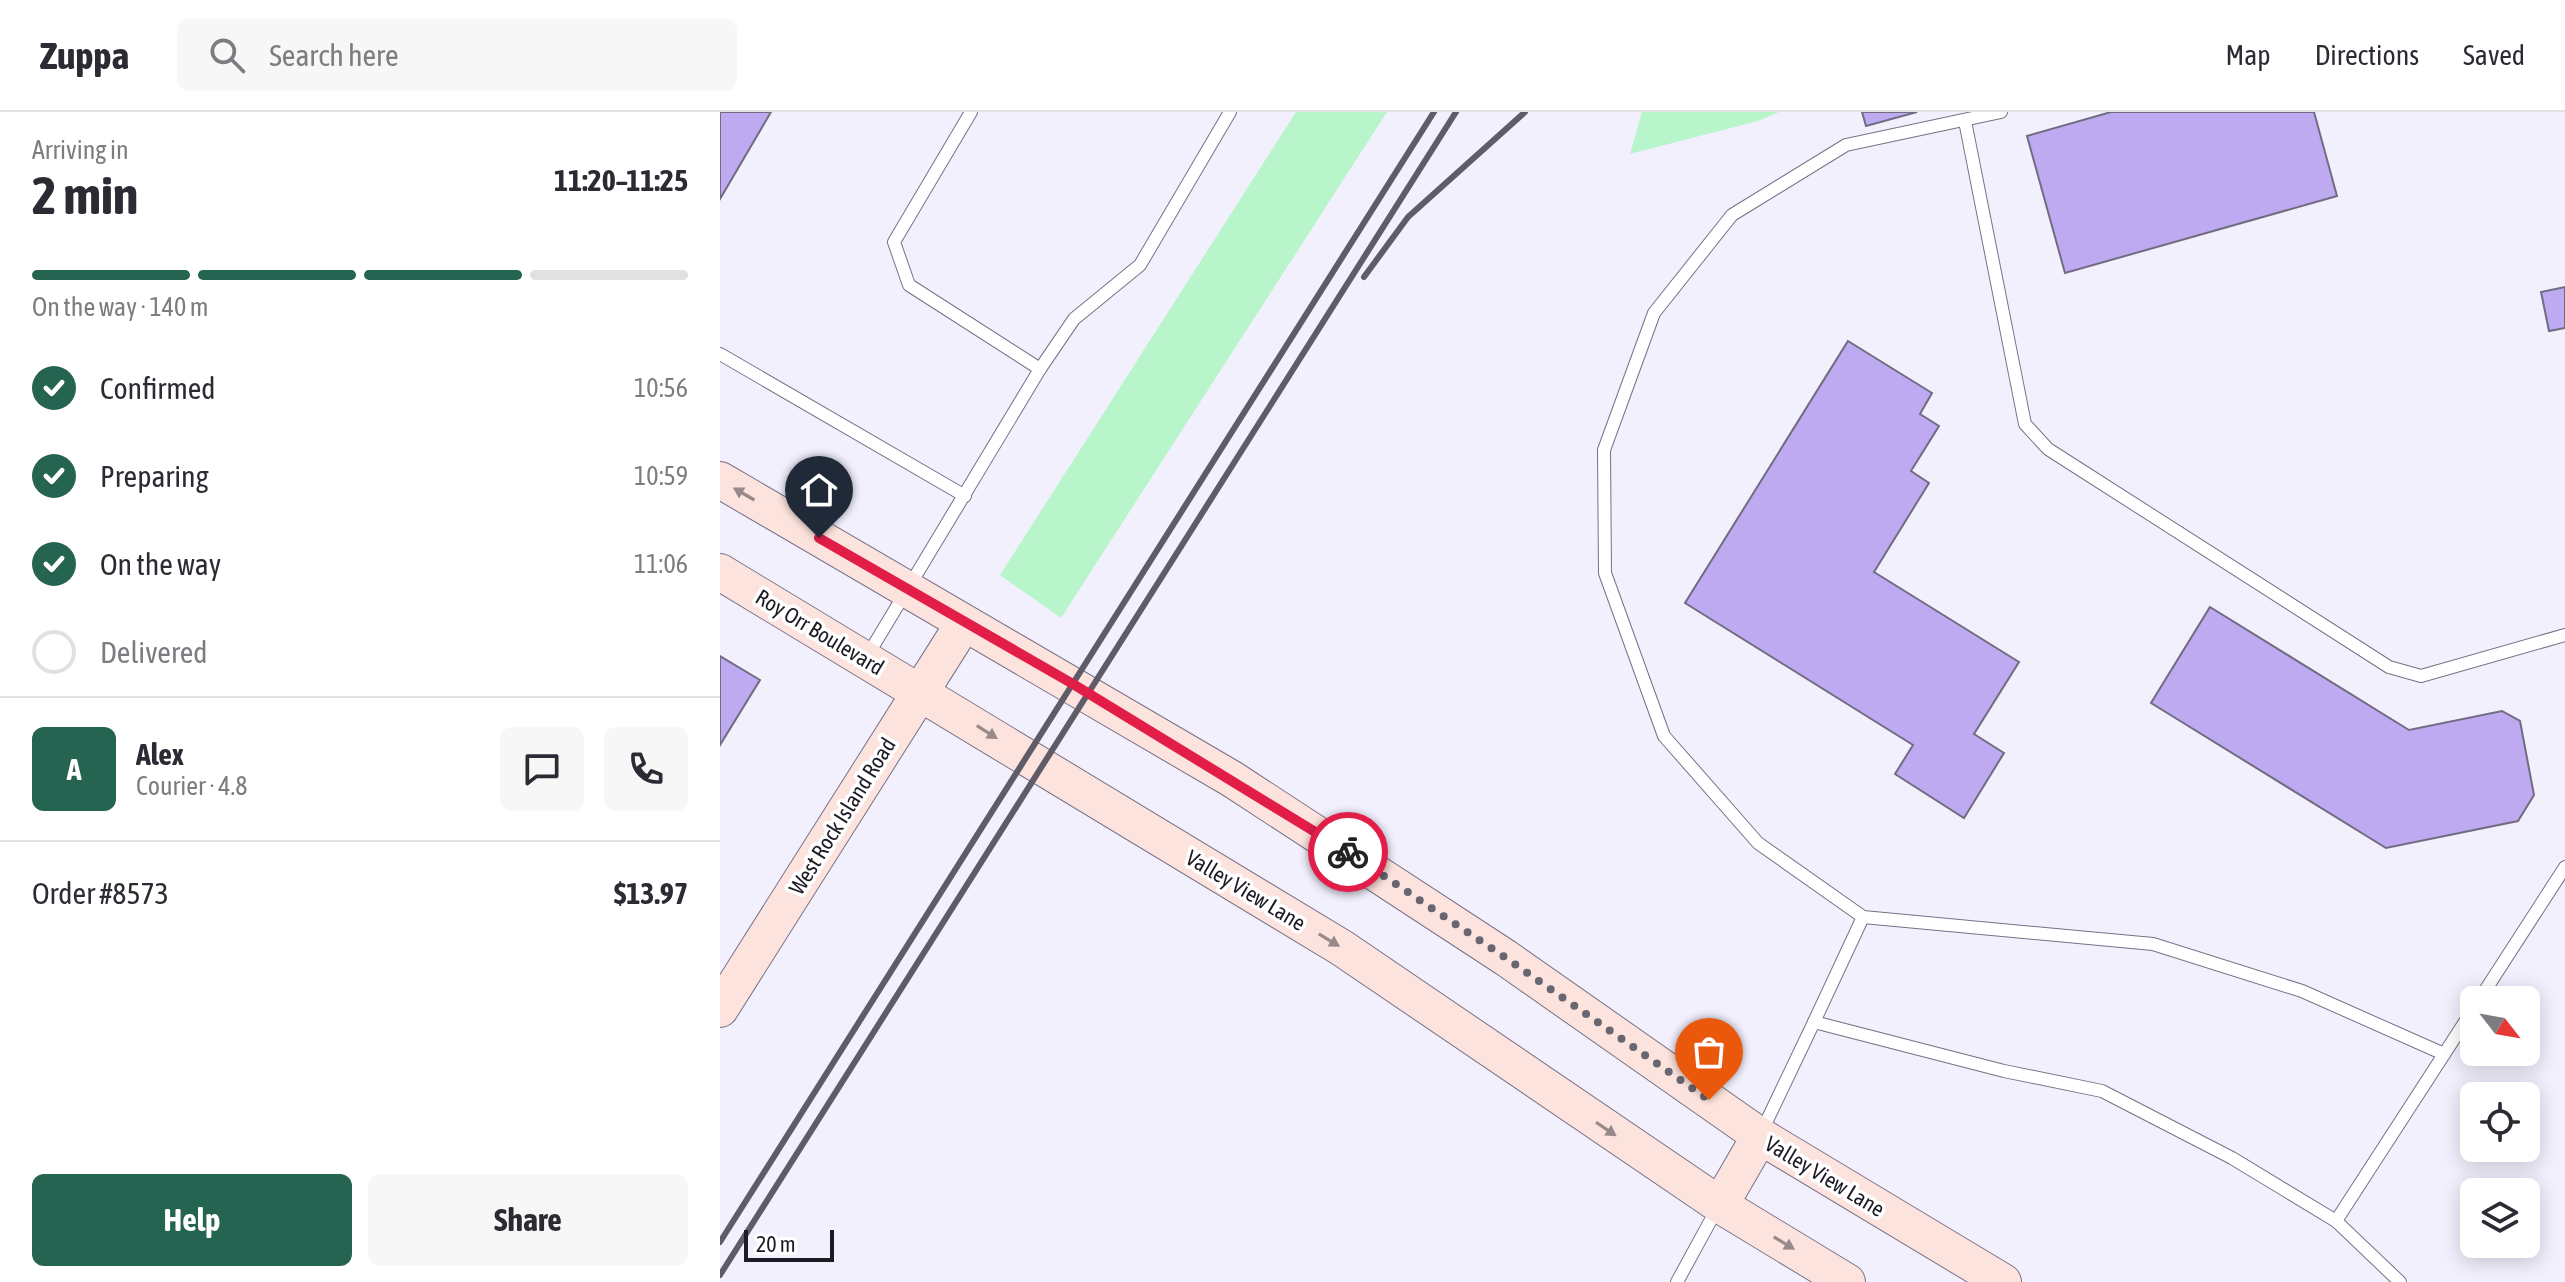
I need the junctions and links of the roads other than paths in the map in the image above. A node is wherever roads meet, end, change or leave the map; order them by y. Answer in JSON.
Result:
{"nodes":[{"id":1,"x":971,"y":112,"type":"edge"},
{"id":2,"x":1230,"y":112,"type":"edge"},
{"id":3,"x":2001,"y":112,"type":"edge"},
{"id":4,"x":1965,"y":121,"type":"junction"},
{"id":5,"x":720,"y":354,"type":"edge"},
{"id":6,"x":1040,"y":369,"type":"junction"},
{"id":7,"x":720,"y":480,"type":"edge"},
{"id":8,"x":965,"y":496,"type":"junction"},
{"id":9,"x":720,"y":572,"type":"edge"},
{"id":10,"x":908,"y":590,"type":"junction"},
{"id":11,"x":964,"y":623,"type":"junction"},
{"id":12,"x":2565,"y":635,"type":"edge"},
{"id":13,"x":866,"y":659,"type":"junction"},
{"id":14,"x":921,"y":691,"type":"junction"},
{"id":15,"x":2565,"y":867,"type":"edge"},
{"id":16,"x":1863,"y":917,"type":"junction"},
{"id":17,"x":2488,"y":986,"type":"edge"},
{"id":18,"x":720,"y":1009,"type":"edge"},
{"id":19,"x":1814,"y":1022,"type":"junction"},
{"id":20,"x":2460,"y":1029,"type":"edge"},
{"id":21,"x":2444,"y":1054,"type":"junction"},
{"id":22,"x":1760,"y":1136,"type":"junction"},
{"id":23,"x":1720,"y":1205,"type":"junction"},
{"id":24,"x":2336,"y":1221,"type":"junction"},
{"id":25,"x":1677,"y":1282,"type":"edge"},
{"id":26,"x":1847,"y":1282,"type":"edge"},
{"id":27,"x":2003,"y":1282,"type":"edge"},
{"id":28,"x":2400,"y":1282,"type":"edge"}],
"edges":[{"from":1,"to":6,"type":"lane"},
{"from":2,"to":6,"type":"lane"},
{"from":3,"to":4,"type":"lane"},
{"from":4,"to":12,"type":"lane"},
{"from":4,"to":16,"type":"lane"},
{"from":5,"to":8,"type":"lane"},
{"from":6,"to":8,"type":"lane"},
{"from":10,"to":7,"type":"main road","one_way":true},
{"from":8,"to":10,"type":"lane"},
{"from":9,"to":13,"type":"main road","name":"Roy Orr Boulevard"},
{"from":10,"to":11,"type":"main road"},
{"from":10,"to":13,"type":"lane"},
{"from":11,"to":14,"type":"main road","name":"West Rock Island Road"},
{"from":11,"to":22,"type":"main road","name":"Valley View Lane"},
{"from":13,"to":14,"type":"main road","name":"Roy Orr Boulevard"},
{"from":14,"to":18,"type":"main road","name":"West Rock Island Road"},
{"from":14,"to":23,"type":"main road","name":"Valley View Lane","one_way":true},
{"from":15,"to":17,"type":"lane"},
{"from":16,"to":19,"type":"lane"},
{"from":16,"to":21,"type":"lane"},
{"from":19,"to":22,"type":"lane"},
{"from":19,"to":24,"type":"lane"},
{"from":20,"to":21,"type":"lane"},
{"from":21,"to":24,"type":"lane"},
{"from":22,"to":23,"type":"main road"},
{"from":22,"to":27,"type":"main road","name":"Valley View Lane"},
{"from":23,"to":25,"type":"lane"},
{"from":23,"to":26,"type":"main road","name":"Valley View Lane","one_way":true},
{"from":24,"to":28,"type":"lane"}]}
